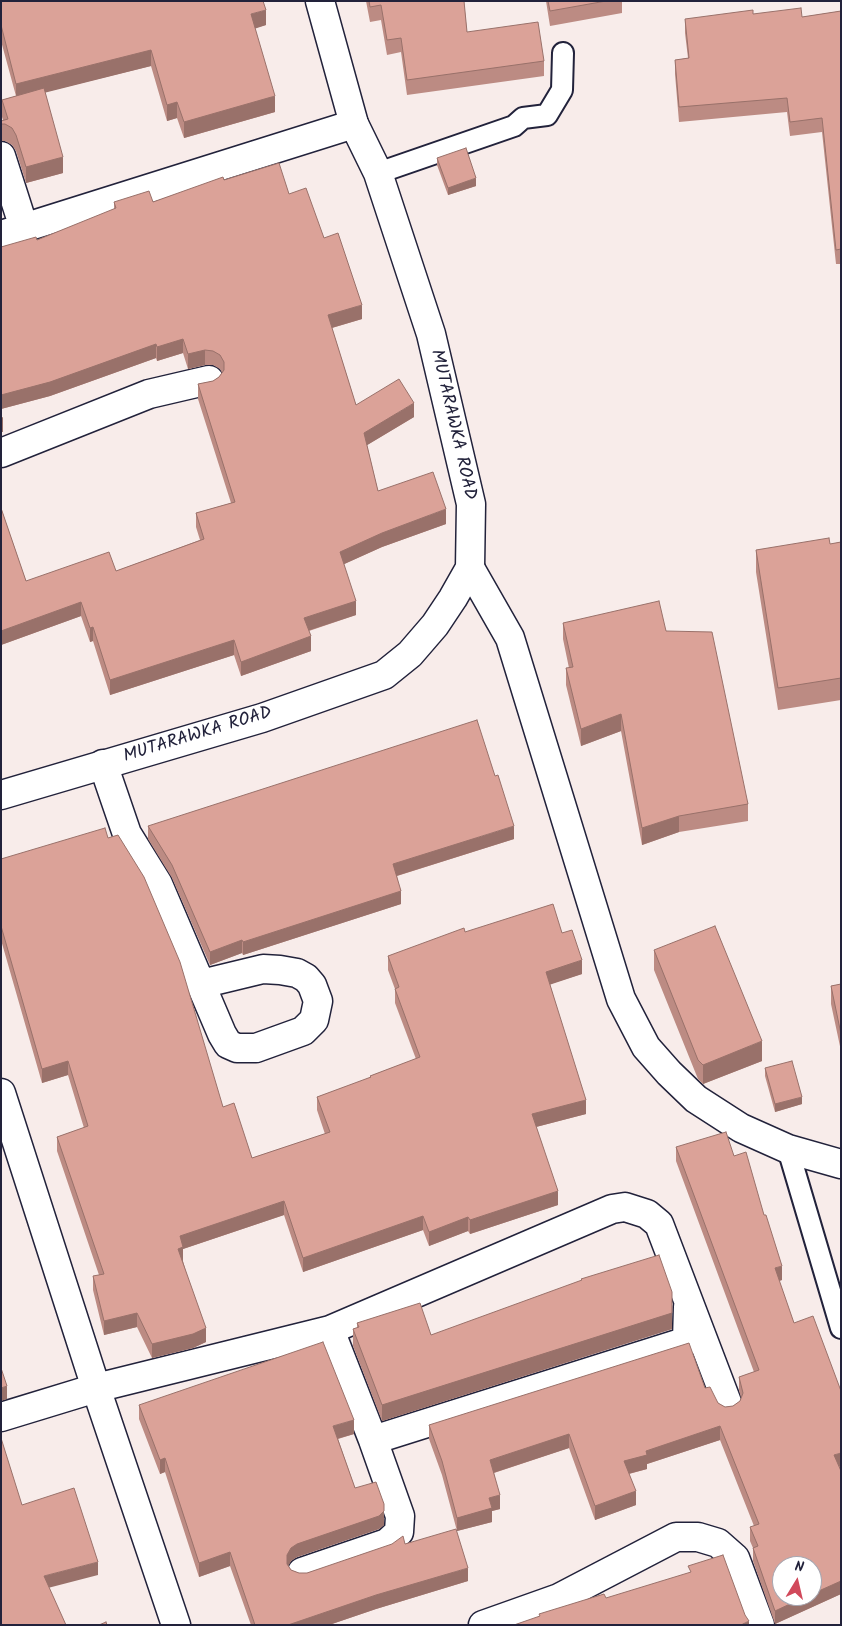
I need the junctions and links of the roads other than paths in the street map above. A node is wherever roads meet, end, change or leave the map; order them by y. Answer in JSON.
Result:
{"nodes":[{"id":1,"x":320,"y":1,"type":"edge"},
{"id":2,"x":563,"y":53,"type":"dead end"},
{"id":3,"x":354,"y":124,"type":"junction"},
{"id":4,"x":1,"y":156,"type":"edge"},
{"id":5,"x":378,"y":172,"type":"junction"},
{"id":6,"x":12,"y":231,"type":"edge"},
{"id":7,"x":209,"y":380,"type":"edge"},
{"id":8,"x":1,"y":453,"type":"edge"},
{"id":9,"x":470,"y":568,"type":"junction"},
{"id":10,"x":103,"y":764,"type":"junction"},
{"id":11,"x":1,"y":795,"type":"edge"},
{"id":12,"x":201,"y":984,"type":"dead end"},
{"id":13,"x":1,"y":1093,"type":"edge"},
{"id":14,"x":788,"y":1149,"type":"junction"},
{"id":15,"x":841,"y":1164,"type":"edge"},
{"id":16,"x":689,"y":1301,"type":"junction"},
{"id":17,"x":841,"y":1328,"type":"edge"},
{"id":18,"x":330,"y":1330,"type":"junction"},
{"id":19,"x":96,"y":1388,"type":"junction"},
{"id":20,"x":728,"y":1405,"type":"edge"},
{"id":21,"x":1,"y":1417,"type":"edge"},
{"id":22,"x":373,"y":1440,"type":"junction"},
{"id":23,"x":302,"y":1572,"type":"edge"},
{"id":24,"x":176,"y":1625,"type":"edge"},
{"id":25,"x":483,"y":1625,"type":"edge"},
{"id":26,"x":760,"y":1625,"type":"edge"}],
"edges":[{"from":1,"to":3,"type":"street","name":"MUTARAWKA ROAD"},
{"from":2,"to":5,"type":"lane"},
{"from":3,"to":5,"type":"street","name":"MUTARAWKA ROAD"},
{"from":3,"to":6,"type":"street"},
{"from":4,"to":6,"type":"street"},
{"from":5,"to":9,"type":"street","name":"MUTARAWKA ROAD"},
{"from":7,"to":8,"type":"street"},
{"from":9,"to":10,"type":"street","name":"MUTARAWKA ROAD"},
{"from":9,"to":14,"type":"street"},
{"from":10,"to":11,"type":"street","name":"MUTARAWKA ROAD"},
{"from":10,"to":12,"type":"street"},
{"from":13,"to":19,"type":"street"},
{"from":14,"to":15,"type":"street"},
{"from":14,"to":17,"type":"lane"},
{"from":16,"to":18,"type":"street"},
{"from":16,"to":20,"type":"street"},
{"from":16,"to":22,"type":"street"},
{"from":18,"to":19,"type":"street"},
{"from":18,"to":22,"type":"street"},
{"from":19,"to":21,"type":"street"},
{"from":19,"to":24,"type":"street"},
{"from":22,"to":23,"type":"street"},
{"from":25,"to":26,"type":"street"}]}
